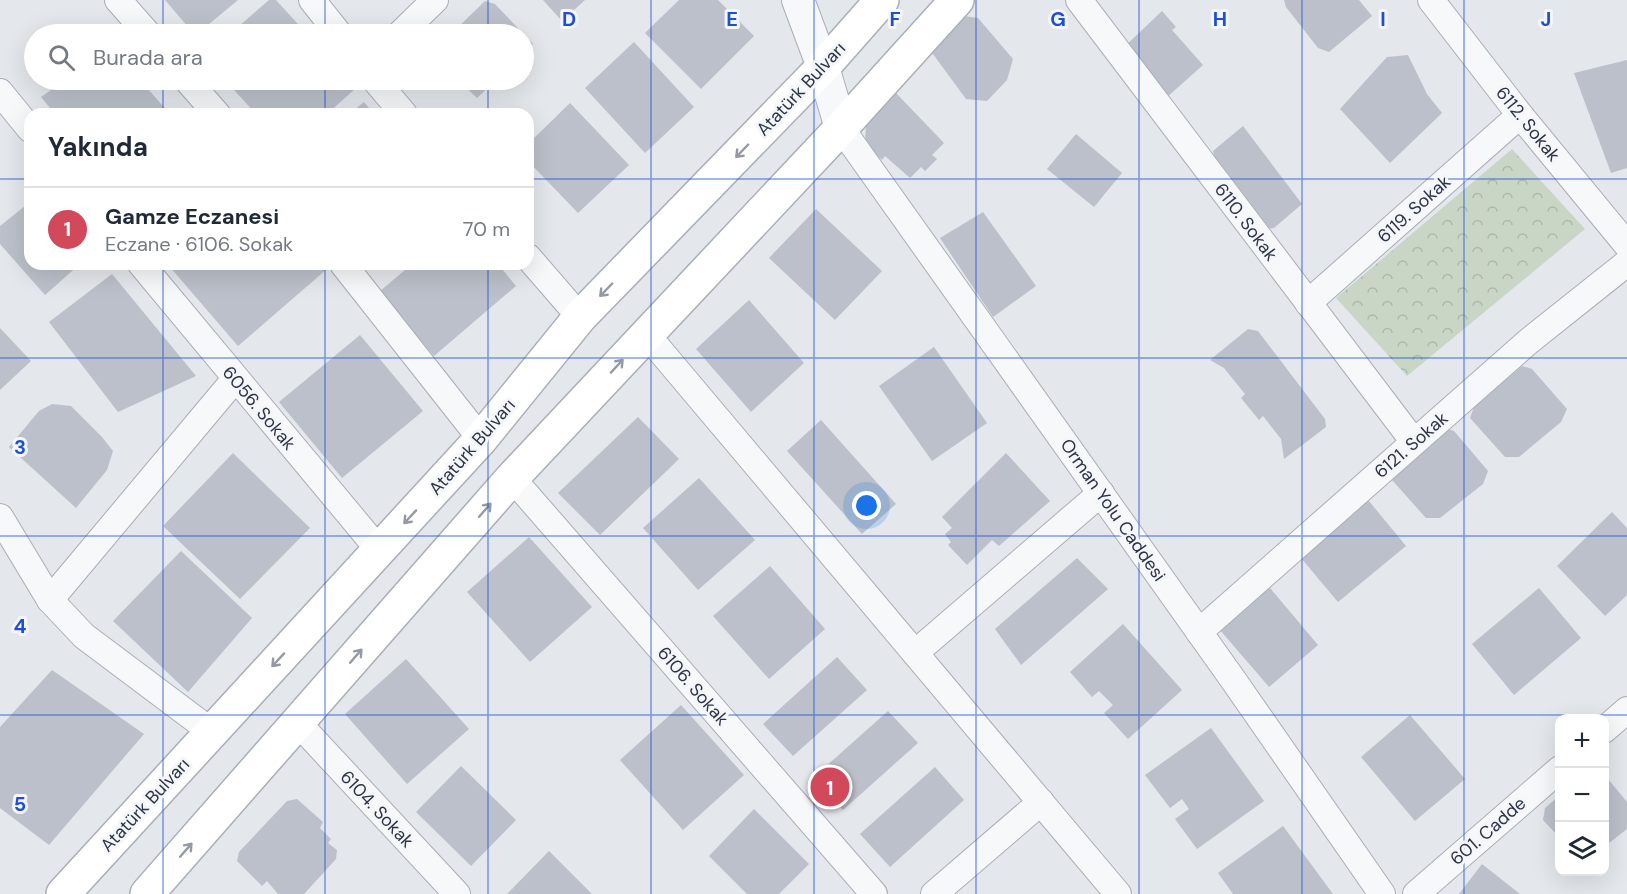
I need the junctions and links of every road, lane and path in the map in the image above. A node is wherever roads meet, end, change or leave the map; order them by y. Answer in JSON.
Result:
{"nodes":[{"id":1,"x":118,"y":0,"type":"edge"},
{"id":2,"x":312,"y":0,"type":"edge"},
{"id":3,"x":435,"y":0,"type":"edge"},
{"id":4,"x":798,"y":0,"type":"edge"},
{"id":5,"x":882,"y":0,"type":"edge"},
{"id":6,"x":957,"y":0,"type":"edge"},
{"id":7,"x":1079,"y":0,"type":"edge"},
{"id":8,"x":1431,"y":0,"type":"edge"},
{"id":9,"x":139,"y":24,"type":"edge"},
{"id":10,"x":331,"y":24,"type":"edge"},
{"id":11,"x":410,"y":24,"type":"edge"},
{"id":12,"x":823,"y":67,"type":"junction"},
{"id":13,"x":196,"y":90,"type":"edge"},
{"id":14,"x":384,"y":90,"type":"edge"},
{"id":15,"x":0,"y":92,"type":"edge"},
{"id":16,"x":212,"y":108,"type":"edge"},
{"id":17,"x":399,"y":108,"type":"edge"},
{"id":18,"x":1520,"y":115,"type":"junction"},
{"id":19,"x":24,"y":122,"type":"edge"},
{"id":20,"x":841,"y":128,"type":"junction"},
{"id":21,"x":1627,"y":245,"type":"edge"},
{"id":22,"x":1627,"y":263,"type":"edge"},
{"id":23,"x":534,"y":264,"type":"edge"},
{"id":24,"x":146,"y":270,"type":"edge"},
{"id":25,"x":348,"y":270,"type":"edge"},
{"id":26,"x":1308,"y":303,"type":"junction"},
{"id":27,"x":580,"y":317,"type":"junction"},
{"id":28,"x":647,"y":335,"type":"junction"},
{"id":29,"x":236,"y":379,"type":"junction"},
{"id":30,"x":481,"y":440,"type":"junction"},
{"id":31,"x":1414,"y":442,"type":"junction"},
{"id":32,"x":512,"y":478,"type":"junction"},
{"id":33,"x":1101,"y":493,"type":"junction"},
{"id":34,"x":0,"y":517,"type":"edge"},
{"id":35,"x":379,"y":550,"type":"junction"},
{"id":36,"x":50,"y":600,"type":"junction"},
{"id":37,"x":1199,"y":632,"type":"junction"},
{"id":38,"x":915,"y":653,"type":"junction"},
{"id":39,"x":1626,"y":712,"type":"edge"},
{"id":40,"x":298,"y":723,"type":"junction"},
{"id":41,"x":1609,"y":726,"type":"edge"},
{"id":42,"x":212,"y":732,"type":"junction"},
{"id":43,"x":1555,"y":773,"type":"edge"},
{"id":44,"x":1041,"y":802,"type":"junction"},
{"id":45,"x":63,"y":894,"type":"edge"},
{"id":46,"x":147,"y":894,"type":"edge"},
{"id":47,"x":457,"y":894,"type":"edge"},
{"id":48,"x":873,"y":894,"type":"edge"},
{"id":49,"x":934,"y":894,"type":"edge"},
{"id":50,"x":1118,"y":894,"type":"edge"},
{"id":51,"x":1382,"y":894,"type":"edge"},
{"id":52,"x":1416,"y":894,"type":"edge"}],
"edges":[{"from":1,"to":9,"type":"street"},
{"from":2,"to":10,"type":"street"},
{"from":3,"to":11,"type":"street"},
{"from":4,"to":12,"type":"street"},
{"from":5,"to":12,"type":"main road","name":"Atatürk Bulvarı"},
{"from":6,"to":20,"type":"main road"},
{"from":7,"to":26,"type":"street","name":"6110. Sokak"},
{"from":8,"to":18,"type":"street","name":"6112. Sokak"},
{"from":12,"to":20,"type":"street"},
{"from":12,"to":27,"type":"main road","name":"Atatürk Bulvarı","one_way":true},
{"from":13,"to":16,"type":"street"},
{"from":14,"to":17,"type":"street"},
{"from":15,"to":19,"type":"street"},
{"from":18,"to":21,"type":"street","name":"6112. Sokak"},
{"from":18,"to":26,"type":"street","name":"6119. Sokak"},
{"from":20,"to":28,"type":"main road"},
{"from":20,"to":33,"type":"street","name":"Orman Yolu Caddesi"},
{"from":22,"to":31,"type":"street","name":"6121. Sokak"},
{"from":23,"to":27,"type":"street"},
{"from":24,"to":29,"type":"street","name":"6056. Sokak"},
{"from":25,"to":30,"type":"street"},
{"from":26,"to":31,"type":"street","name":"6110. Sokak"},
{"from":27,"to":30,"type":"main road","name":"Atatürk Bulvarı"},
{"from":32,"to":28,"type":"main road","one_way":true},
{"from":28,"to":38,"type":"street"},
{"from":29,"to":35,"type":"street","name":"6056. Sokak"},
{"from":29,"to":36,"type":"street"},
{"from":30,"to":35,"type":"main road","name":"Atatürk Bulvarı","one_way":true},
{"from":31,"to":37,"type":"street","name":"6121. Sokak"},
{"from":40,"to":32,"type":"main road","one_way":true},
{"from":32,"to":48,"type":"street","name":"6106. Sokak"},
{"from":33,"to":37,"type":"street","name":"Orman Yolu Caddesi"},
{"from":33,"to":38,"type":"street"},
{"from":34,"to":36,"type":"street"},
{"from":35,"to":42,"type":"main road","name":"Atatürk Bulvarı","one_way":true},
{"from":36,"to":42,"type":"street"},
{"from":37,"to":51,"type":"street","name":"Orman Yolu Caddesi"},
{"from":38,"to":44,"type":"street"},
{"from":39,"to":41,"type":"street"},
{"from":46,"to":40,"type":"main road","one_way":true},
{"from":40,"to":47,"type":"street","name":"6104. Sokak"},
{"from":42,"to":45,"type":"main road","name":"Atatürk Bulvarı"},
{"from":43,"to":52,"type":"street","name":"601. Cadde"},
{"from":44,"to":49,"type":"street"},
{"from":44,"to":50,"type":"street"}]}
